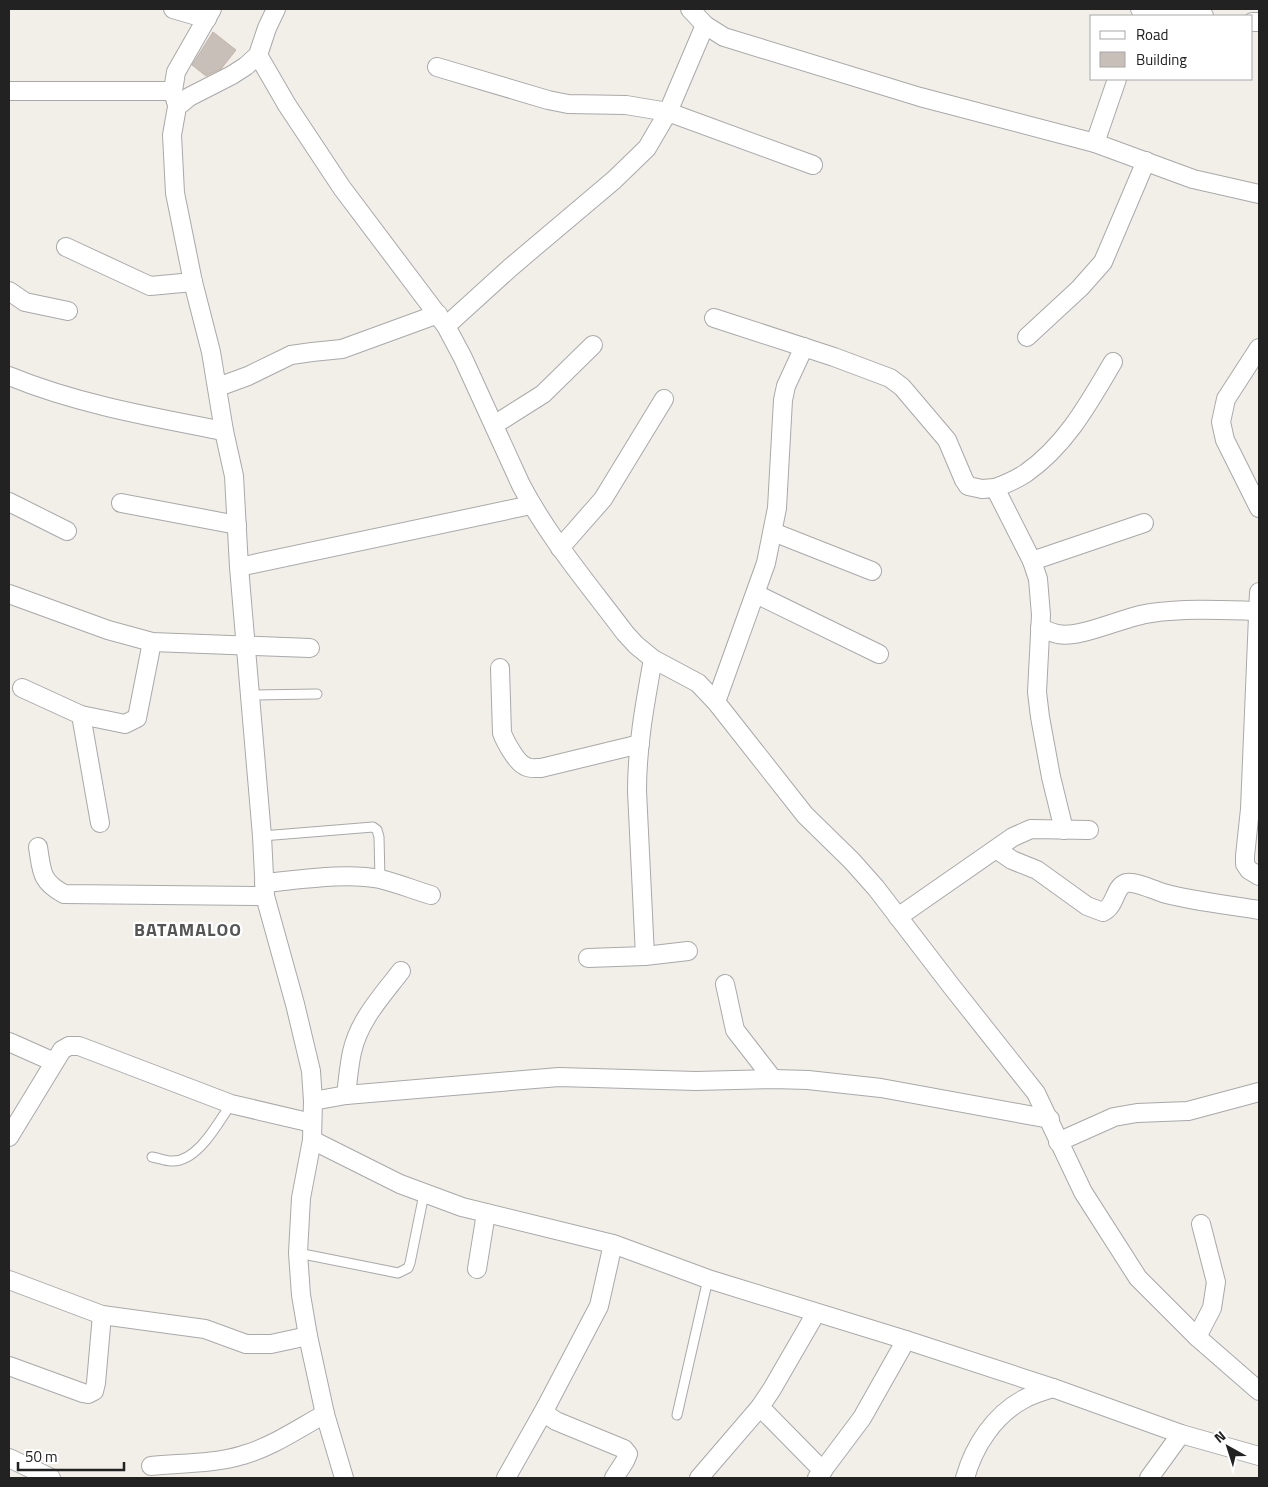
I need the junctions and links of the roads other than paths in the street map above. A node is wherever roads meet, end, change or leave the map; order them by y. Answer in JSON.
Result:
{"nodes":[{"id":1,"x":173,"y":9,"type":"edge"},
{"id":2,"x":276,"y":9,"type":"edge"},
{"id":3,"x":690,"y":9,"type":"edge"},
{"id":4,"x":1141,"y":9,"type":"edge"},
{"id":5,"x":209,"y":14,"type":"edge"},
{"id":6,"x":1195,"y":15,"type":"edge"},
{"id":7,"x":706,"y":25,"type":"junction"},
{"id":8,"x":258,"y":55,"type":"junction"},
{"id":9,"x":436,"y":67,"type":"dead end"},
{"id":10,"x":1117,"y":80,"type":"edge"},
{"id":11,"x":9,"y":91,"type":"edge"},
{"id":12,"x":175,"y":99,"type":"junction"},
{"id":13,"x":668,"y":112,"type":"junction"},
{"id":14,"x":1095,"y":143,"type":"junction"},
{"id":15,"x":1146,"y":161,"type":"junction"},
{"id":16,"x":812,"y":165,"type":"dead end"},
{"id":17,"x":1259,"y":194,"type":"edge"},
{"id":18,"x":66,"y":247,"type":"dead end"},
{"id":19,"x":192,"y":282,"type":"junction"},
{"id":20,"x":9,"y":291,"type":"edge"},
{"id":21,"x":68,"y":311,"type":"dead end"},
{"id":22,"x":714,"y":318,"type":"dead end"},
{"id":23,"x":442,"y":320,"type":"junction"},
{"id":24,"x":1026,"y":337,"type":"dead end"},
{"id":25,"x":593,"y":345,"type":"dead end"},
{"id":26,"x":804,"y":347,"type":"junction"},
{"id":27,"x":1259,"y":348,"type":"edge"},
{"id":28,"x":1113,"y":362,"type":"dead end"},
{"id":29,"x":9,"y":376,"type":"edge"},
{"id":30,"x":218,"y":388,"type":"junction"},
{"id":31,"x":664,"y":399,"type":"dead end"},
{"id":32,"x":494,"y":425,"type":"junction"},
{"id":33,"x":224,"y":431,"type":"junction"},
{"id":34,"x":995,"y":488,"type":"junction"},
{"id":35,"x":9,"y":502,"type":"edge"},
{"id":36,"x":121,"y":503,"type":"dead end"},
{"id":37,"x":531,"y":505,"type":"junction"},
{"id":38,"x":1259,"y":508,"type":"edge"},
{"id":39,"x":1144,"y":523,"type":"dead end"},
{"id":40,"x":237,"y":525,"type":"junction"},
{"id":41,"x":67,"y":531,"type":"dead end"},
{"id":42,"x":773,"y":532,"type":"junction"},
{"id":43,"x":560,"y":548,"type":"junction"},
{"id":44,"x":1032,"y":561,"type":"junction"},
{"id":45,"x":239,"y":568,"type":"junction"},
{"id":46,"x":872,"y":571,"type":"dead end"},
{"id":47,"x":1259,"y":592,"type":"edge"},
{"id":48,"x":9,"y":594,"type":"edge"},
{"id":49,"x":756,"y":594,"type":"junction"},
{"id":50,"x":1258,"y":611,"type":"edge"},
{"id":51,"x":1040,"y":628,"type":"junction"},
{"id":52,"x":152,"y":642,"type":"junction"},
{"id":53,"x":245,"y":645,"type":"junction"},
{"id":54,"x":310,"y":648,"type":"dead end"},
{"id":55,"x":879,"y":654,"type":"dead end"},
{"id":56,"x":653,"y":659,"type":"junction"},
{"id":57,"x":500,"y":668,"type":"dead end"},
{"id":58,"x":22,"y":688,"type":"dead end"},
{"id":59,"x":317,"y":694,"type":"dead end"},
{"id":60,"x":249,"y":695,"type":"junction"},
{"id":61,"x":716,"y":702,"type":"junction"},
{"id":62,"x":81,"y":715,"type":"junction"},
{"id":63,"x":640,"y":744,"type":"junction"},
{"id":64,"x":1254,"y":809,"type":"edge"},
{"id":65,"x":100,"y":823,"type":"dead end"},
{"id":66,"x":1064,"y":830,"type":"junction"},
{"id":67,"x":1089,"y":830,"type":"dead end"},
{"id":68,"x":262,"y":836,"type":"junction"},
{"id":69,"x":38,"y":847,"type":"dead end"},
{"id":70,"x":996,"y":848,"type":"junction"},
{"id":71,"x":1259,"y":876,"type":"edge"},
{"id":72,"x":380,"y":879,"type":"junction"},
{"id":73,"x":264,"y":889,"type":"junction"},
{"id":74,"x":432,"y":895,"type":"dead end"},
{"id":75,"x":1259,"y":910,"type":"edge"},
{"id":76,"x":898,"y":917,"type":"junction"},
{"id":77,"x":688,"y":951,"type":"dead end"},
{"id":78,"x":645,"y":956,"type":"junction"},
{"id":79,"x":588,"y":958,"type":"dead end"},
{"id":80,"x":401,"y":971,"type":"dead end"},
{"id":81,"x":725,"y":984,"type":"dead end"},
{"id":82,"x":9,"y":1042,"type":"edge"},
{"id":83,"x":54,"y":1062,"type":"junction"},
{"id":84,"x":773,"y":1078,"type":"junction"},
{"id":85,"x":1259,"y":1092,"type":"edge"},
{"id":86,"x":346,"y":1094,"type":"junction"},
{"id":87,"x":312,"y":1101,"type":"junction"},
{"id":88,"x":231,"y":1104,"type":"junction"},
{"id":89,"x":1050,"y":1119,"type":"junction"},
{"id":90,"x":312,"y":1131,"type":"junction"},
{"id":91,"x":9,"y":1137,"type":"edge"},
{"id":92,"x":1058,"y":1142,"type":"junction"},
{"id":93,"x":152,"y":1157,"type":"dead end"},
{"id":94,"x":424,"y":1194,"type":"junction"},
{"id":95,"x":486,"y":1213,"type":"junction"},
{"id":96,"x":1202,"y":1224,"type":"dead end"},
{"id":97,"x":612,"y":1244,"type":"junction"},
{"id":98,"x":298,"y":1252,"type":"junction"},
{"id":99,"x":478,"y":1269,"type":"dead end"},
{"id":100,"x":708,"y":1279,"type":"junction"},
{"id":101,"x":9,"y":1280,"type":"edge"},
{"id":102,"x":816,"y":1313,"type":"junction"},
{"id":103,"x":102,"y":1315,"type":"junction"},
{"id":104,"x":308,"y":1336,"type":"junction"},
{"id":105,"x":1197,"y":1337,"type":"junction"},
{"id":106,"x":906,"y":1340,"type":"junction"},
{"id":107,"x":9,"y":1366,"type":"edge"},
{"id":108,"x":1053,"y":1388,"type":"junction"},
{"id":109,"x":1259,"y":1391,"type":"edge"},
{"id":110,"x":546,"y":1407,"type":"junction"},
{"id":111,"x":760,"y":1407,"type":"junction"},
{"id":112,"x":325,"y":1414,"type":"junction"},
{"id":113,"x":677,"y":1415,"type":"dead end"},
{"id":114,"x":1181,"y":1434,"type":"junction"},
{"id":115,"x":1259,"y":1456,"type":"edge"},
{"id":116,"x":9,"y":1458,"type":"edge"},
{"id":117,"x":151,"y":1466,"type":"dead end"},
{"id":118,"x":819,"y":1476,"type":"edge"},
{"id":119,"x":51,"y":1478,"type":"edge"},
{"id":120,"x":344,"y":1478,"type":"edge"},
{"id":121,"x":506,"y":1478,"type":"edge"},
{"id":122,"x":614,"y":1478,"type":"edge"},
{"id":123,"x":699,"y":1478,"type":"edge"},
{"id":124,"x":965,"y":1478,"type":"edge"},
{"id":125,"x":1149,"y":1478,"type":"edge"}],
"edges":[{"from":1,"to":5,"type":"street"},
{"from":2,"to":8,"type":"street"},
{"from":3,"to":7,"type":"street"},
{"from":4,"to":6,"type":"street"},
{"from":5,"to":12,"type":"street"},
{"from":7,"to":13,"type":"street"},
{"from":7,"to":14,"type":"street"},
{"from":8,"to":12,"type":"street"},
{"from":8,"to":23,"type":"street"},
{"from":9,"to":13,"type":"street"},
{"from":10,"to":14,"type":"street"},
{"from":11,"to":12,"type":"street"},
{"from":12,"to":19,"type":"street"},
{"from":13,"to":16,"type":"street"},
{"from":13,"to":23,"type":"street"},
{"from":14,"to":15,"type":"street"},
{"from":15,"to":17,"type":"street"},
{"from":15,"to":24,"type":"street"},
{"from":18,"to":19,"type":"street"},
{"from":19,"to":30,"type":"street"},
{"from":20,"to":21,"type":"street"},
{"from":22,"to":26,"type":"street"},
{"from":23,"to":30,"type":"street"},
{"from":23,"to":32,"type":"street"},
{"from":25,"to":32,"type":"street"},
{"from":26,"to":34,"type":"street"},
{"from":26,"to":42,"type":"street"},
{"from":27,"to":38,"type":"street"},
{"from":28,"to":34,"type":"street"},
{"from":29,"to":33,"type":"street"},
{"from":30,"to":33,"type":"street"},
{"from":31,"to":43,"type":"street"},
{"from":32,"to":37,"type":"street"},
{"from":33,"to":40,"type":"street"},
{"from":34,"to":44,"type":"street"},
{"from":35,"to":41,"type":"street"},
{"from":36,"to":40,"type":"street"},
{"from":37,"to":43,"type":"street"},
{"from":37,"to":45,"type":"street"},
{"from":39,"to":44,"type":"street"},
{"from":40,"to":45,"type":"street"},
{"from":42,"to":46,"type":"street"},
{"from":42,"to":49,"type":"street"},
{"from":43,"to":56,"type":"street"},
{"from":44,"to":51,"type":"street"},
{"from":45,"to":53,"type":"street"},
{"from":47,"to":50,"type":"street"},
{"from":48,"to":52,"type":"street"},
{"from":49,"to":55,"type":"street"},
{"from":49,"to":61,"type":"street"},
{"from":50,"to":51,"type":"street"},
{"from":50,"to":64,"type":"street"},
{"from":51,"to":66,"type":"street"},
{"from":52,"to":53,"type":"street"},
{"from":52,"to":62,"type":"street"},
{"from":53,"to":54,"type":"street"},
{"from":53,"to":60,"type":"street"},
{"from":56,"to":61,"type":"street"},
{"from":56,"to":63,"type":"street"},
{"from":57,"to":63,"type":"street"},
{"from":58,"to":62,"type":"street"},
{"from":59,"to":60,"type":"lane"},
{"from":60,"to":68,"type":"street"},
{"from":61,"to":76,"type":"street"},
{"from":62,"to":65,"type":"street"},
{"from":63,"to":78,"type":"street"},
{"from":64,"to":71,"type":"street"},
{"from":66,"to":67,"type":"street"},
{"from":66,"to":70,"type":"street"},
{"from":68,"to":72,"type":"lane"},
{"from":68,"to":73,"type":"street"},
{"from":69,"to":73,"type":"street"},
{"from":70,"to":75,"type":"street"},
{"from":70,"to":76,"type":"street"},
{"from":72,"to":73,"type":"street"},
{"from":72,"to":74,"type":"street"},
{"from":73,"to":87,"type":"street"},
{"from":76,"to":89,"type":"street"},
{"from":77,"to":78,"type":"street"},
{"from":78,"to":79,"type":"street"},
{"from":80,"to":86,"type":"street"},
{"from":81,"to":84,"type":"street"},
{"from":82,"to":83,"type":"street"},
{"from":83,"to":88,"type":"street"},
{"from":83,"to":91,"type":"street"},
{"from":84,"to":86,"type":"street"},
{"from":84,"to":89,"type":"street"},
{"from":85,"to":92,"type":"street"},
{"from":86,"to":87,"type":"street"},
{"from":87,"to":90,"type":"street"},
{"from":88,"to":90,"type":"street"},
{"from":88,"to":93,"type":"lane"},
{"from":89,"to":92,"type":"street"},
{"from":90,"to":94,"type":"street"},
{"from":90,"to":98,"type":"street"},
{"from":92,"to":105,"type":"street"},
{"from":94,"to":95,"type":"street"},
{"from":94,"to":98,"type":"lane"},
{"from":95,"to":97,"type":"street"},
{"from":95,"to":99,"type":"street"},
{"from":96,"to":105,"type":"street"},
{"from":97,"to":100,"type":"street"},
{"from":97,"to":110,"type":"street"},
{"from":98,"to":104,"type":"street"},
{"from":100,"to":102,"type":"street"},
{"from":100,"to":113,"type":"lane"},
{"from":101,"to":103,"type":"street"},
{"from":102,"to":106,"type":"street"},
{"from":102,"to":111,"type":"street"},
{"from":103,"to":104,"type":"street"},
{"from":103,"to":107,"type":"street"},
{"from":104,"to":112,"type":"street"},
{"from":105,"to":109,"type":"street"},
{"from":106,"to":108,"type":"street"},
{"from":106,"to":118,"type":"street"},
{"from":108,"to":114,"type":"street"},
{"from":108,"to":124,"type":"street"},
{"from":110,"to":121,"type":"street"},
{"from":110,"to":122,"type":"street"},
{"from":111,"to":118,"type":"street"},
{"from":111,"to":123,"type":"street"},
{"from":112,"to":117,"type":"street"},
{"from":112,"to":120,"type":"street"},
{"from":114,"to":115,"type":"street"},
{"from":114,"to":125,"type":"street"},
{"from":116,"to":119,"type":"street"}]}
